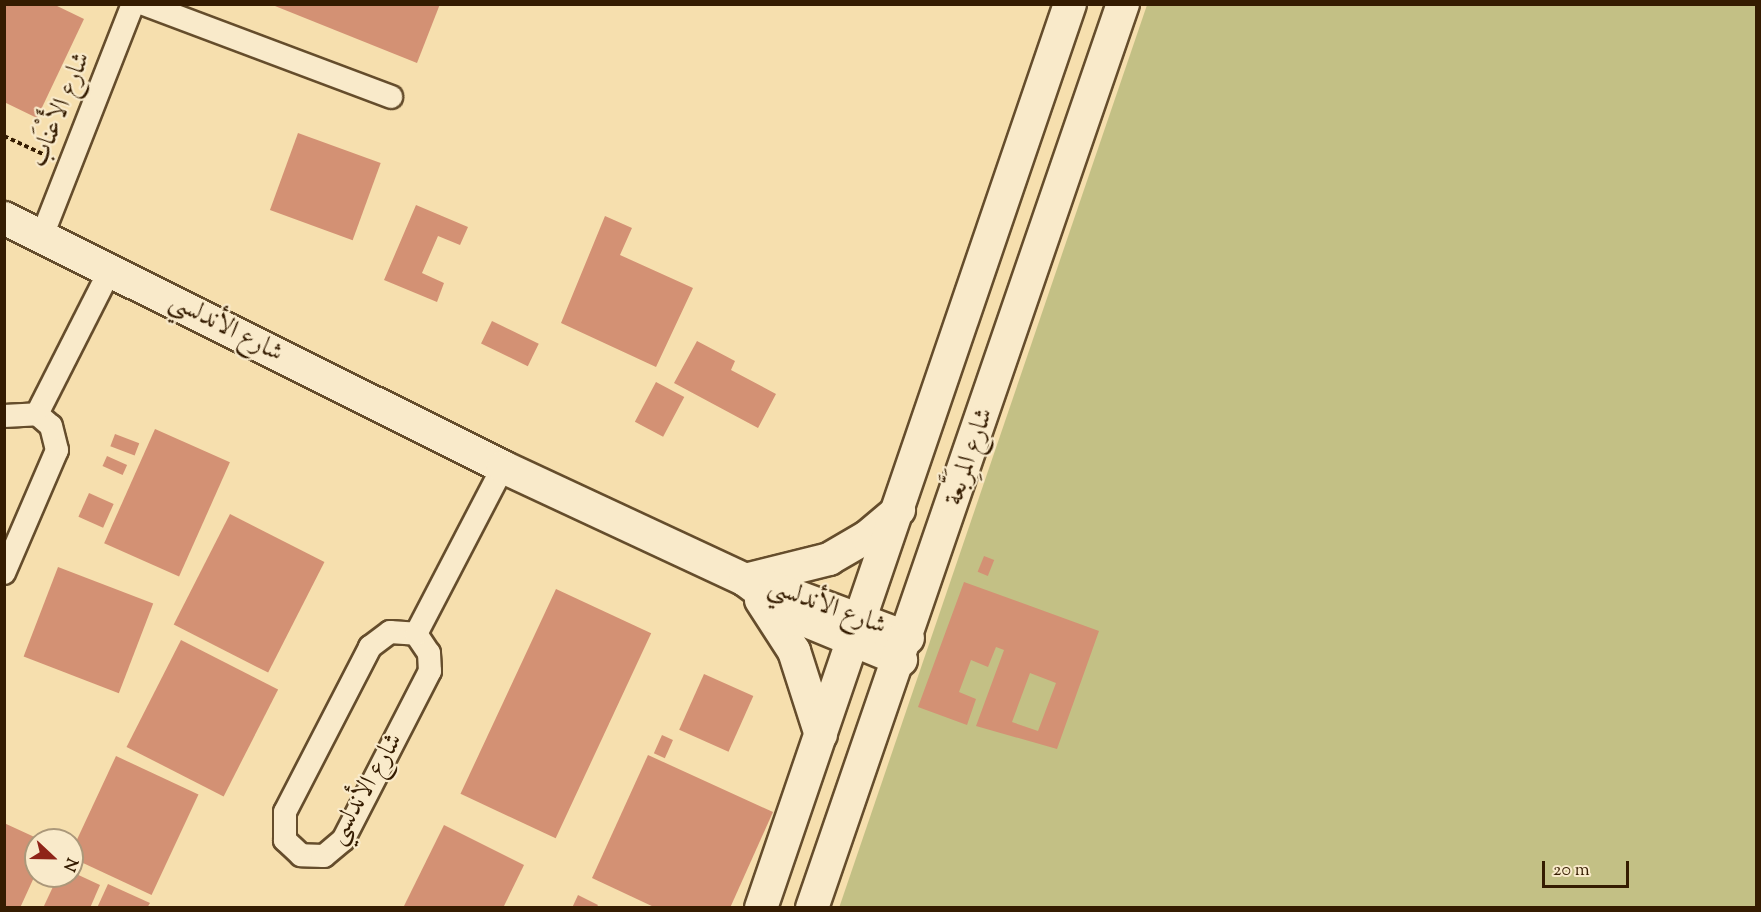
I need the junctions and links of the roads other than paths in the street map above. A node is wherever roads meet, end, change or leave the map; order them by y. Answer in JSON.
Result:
{"nodes":[{"id":1,"x":133,"y":4,"type":"edge"},
{"id":2,"x":144,"y":4,"type":"edge"},
{"id":3,"x":1070,"y":4,"type":"edge"},
{"id":4,"x":1123,"y":4,"type":"edge"},
{"id":5,"x":391,"y":97,"type":"dead end"},
{"id":6,"x":4,"y":218,"type":"edge"},
{"id":7,"x":42,"y":236,"type":"junction"},
{"id":8,"x":110,"y":270,"type":"junction"},
{"id":9,"x":37,"y":414,"type":"junction"},
{"id":10,"x":4,"y":416,"type":"edge"},
{"id":11,"x":503,"y":467,"type":"junction"},
{"id":12,"x":901,"y":509,"type":"junction"},
{"id":13,"x":4,"y":573,"type":"edge"},
{"id":14,"x":745,"y":580,"type":"junction"},
{"id":15,"x":859,"y":630,"type":"junction"},
{"id":16,"x":416,"y":634,"type":"junction"},
{"id":17,"x":904,"y":649,"type":"junction"},
{"id":18,"x":821,"y":735,"type":"junction"},
{"id":19,"x":761,"y":908,"type":"edge"},
{"id":20,"x":812,"y":908,"type":"edge"}],
"edges":[{"from":1,"to":7,"type":"street","name":"شارع الأَعْنَاب"},
{"from":2,"to":5,"type":"street"},
{"from":3,"to":12,"type":"street","name":"شارع المِرَبَّعة"},
{"from":4,"to":17,"type":"street","name":"شارع المِرَبَّعة"},
{"from":6,"to":7,"type":"street","name":"شارع الأندلسي"},
{"from":7,"to":8,"type":"street","name":"شارع الأندلسي"},
{"from":8,"to":9,"type":"street"},
{"from":8,"to":11,"type":"street","name":"شارع الأندلسي"},
{"from":9,"to":10,"type":"street"},
{"from":9,"to":13,"type":"street"},
{"from":11,"to":14,"type":"street","name":"شارع الأندلسي"},
{"from":11,"to":16,"type":"street"},
{"from":12,"to":14,"type":"street"},
{"from":12,"to":15,"type":"street","name":"شارع المِرَبَّعة"},
{"from":14,"to":15,"type":"street","name":"شارع الأندلسي"},
{"from":14,"to":18,"type":"street"},
{"from":15,"to":17,"type":"street","name":"شارع الأندلسي"},
{"from":15,"to":18,"type":"street","name":"شارع المِرَبَّعة"},
{"from":16,"to":16,"type":"street","name":"شارع الأندلسي"},
{"from":17,"to":20,"type":"street","name":"شارع المِرَبَّعة"},
{"from":18,"to":19,"type":"street","name":"شارع المِرَبَّعة"}]}
